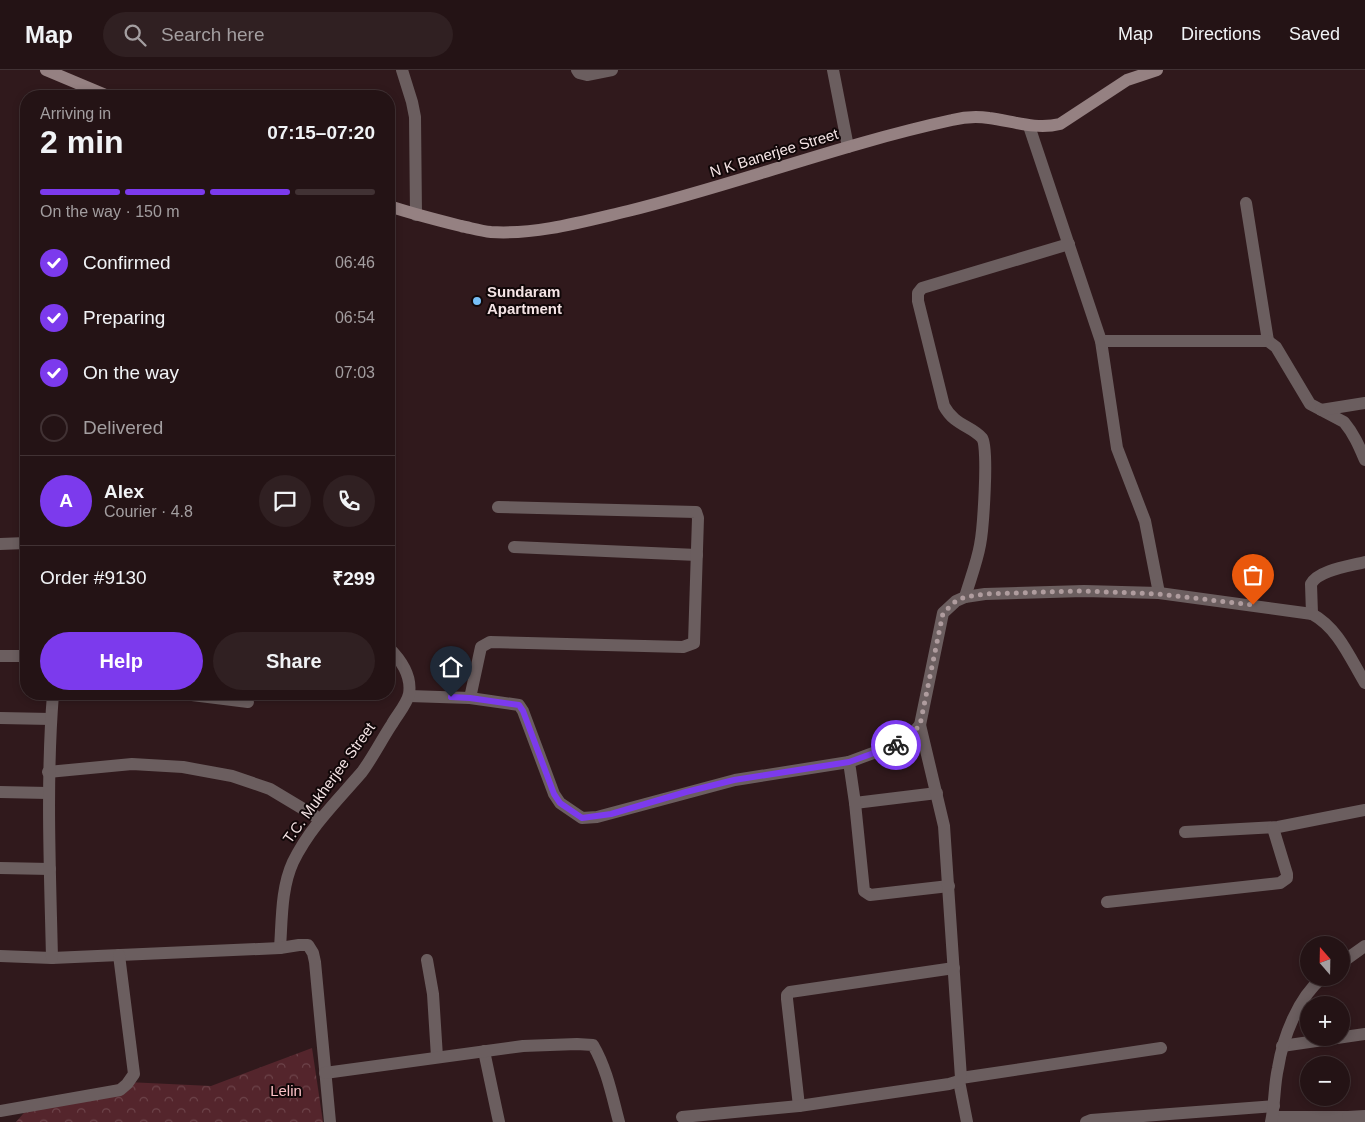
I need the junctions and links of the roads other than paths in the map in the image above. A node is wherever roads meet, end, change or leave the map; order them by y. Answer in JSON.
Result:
{"nodes":[{"id":1,"x":46,"y":70,"type":"edge"},
{"id":2,"x":402,"y":70,"type":"edge"},
{"id":3,"x":577,"y":70,"type":"edge"},
{"id":4,"x":612,"y":70,"type":"edge"},
{"id":5,"x":833,"y":70,"type":"edge"},
{"id":6,"x":1157,"y":70,"type":"edge"},
{"id":7,"x":94,"y":90,"type":"edge"},
{"id":8,"x":1029,"y":126,"type":"junction"},
{"id":9,"x":848,"y":147,"type":"junction"},
{"id":10,"x":1246,"y":203,"type":"dead end"},
{"id":11,"x":395,"y":208,"type":"edge"},
{"id":12,"x":416,"y":215,"type":"junction"},
{"id":13,"x":1068,"y":244,"type":"junction"},
{"id":14,"x":1101,"y":341,"type":"junction"},
{"id":15,"x":1268,"y":341,"type":"junction"},
{"id":16,"x":1365,"y":403,"type":"edge"},
{"id":17,"x":1321,"y":410,"type":"junction"},
{"id":18,"x":1365,"y":460,"type":"edge"},
{"id":19,"x":498,"y":507,"type":"dead end"},
{"id":20,"x":20,"y":542,"type":"edge"},
{"id":21,"x":0,"y":544,"type":"edge"},
{"id":22,"x":514,"y":547,"type":"dead end"},
{"id":23,"x":697,"y":555,"type":"junction"},
{"id":24,"x":1365,"y":562,"type":"edge"},
{"id":25,"x":1159,"y":594,"type":"junction"},
{"id":26,"x":965,"y":597,"type":"junction"},
{"id":27,"x":1312,"y":614,"type":"junction"},
{"id":28,"x":0,"y":656,"type":"edge"},
{"id":29,"x":20,"y":656,"type":"edge"},
{"id":30,"x":395,"y":656,"type":"edge"},
{"id":31,"x":1365,"y":682,"type":"edge"},
{"id":32,"x":409,"y":696,"type":"junction"},
{"id":33,"x":470,"y":698,"type":"junction"},
{"id":34,"x":53,"y":700,"type":"edge"},
{"id":35,"x":232,"y":700,"type":"edge"},
{"id":36,"x":248,"y":702,"type":"dead end"},
{"id":37,"x":0,"y":718,"type":"edge"},
{"id":38,"x":51,"y":719,"type":"junction"},
{"id":39,"x":920,"y":725,"type":"junction"},
{"id":40,"x":849,"y":762,"type":"junction"},
{"id":41,"x":48,"y":772,"type":"junction"},
{"id":42,"x":0,"y":792,"type":"edge"},
{"id":43,"x":48,"y":793,"type":"junction"},
{"id":44,"x":936,"y":793,"type":"junction"},
{"id":45,"x":855,"y":803,"type":"junction"},
{"id":46,"x":1365,"y":810,"type":"edge"},
{"id":47,"x":320,"y":819,"type":"junction"},
{"id":48,"x":1273,"y":828,"type":"junction"},
{"id":49,"x":1185,"y":832,"type":"dead end"},
{"id":50,"x":0,"y":868,"type":"edge"},
{"id":51,"x":50,"y":869,"type":"junction"},
{"id":52,"x":948,"y":886,"type":"junction"},
{"id":53,"x":1107,"y":902,"type":"dead end"},
{"id":54,"x":1365,"y":946,"type":"edge"},
{"id":55,"x":280,"y":948,"type":"junction"},
{"id":56,"x":119,"y":955,"type":"junction"},
{"id":57,"x":0,"y":956,"type":"edge"},
{"id":58,"x":1350,"y":956,"type":"edge"},
{"id":59,"x":52,"y":958,"type":"junction"},
{"id":60,"x":427,"y":960,"type":"dead end"},
{"id":61,"x":954,"y":968,"type":"junction"},
{"id":62,"x":1314,"y":986,"type":"edge"},
{"id":63,"x":1365,"y":1034,"type":"edge"},
{"id":64,"x":1282,"y":1046,"type":"junction"},
{"id":65,"x":1161,"y":1048,"type":"dead end"},
{"id":66,"x":484,"y":1051,"type":"junction"},
{"id":67,"x":437,"y":1057,"type":"junction"},
{"id":68,"x":325,"y":1072,"type":"junction"},
{"id":69,"x":960,"y":1079,"type":"junction"},
{"id":70,"x":799,"y":1106,"type":"junction"},
{"id":71,"x":0,"y":1111,"type":"edge"},
{"id":72,"x":1272,"y":1115,"type":"edge"},
{"id":73,"x":1365,"y":1116,"type":"edge"},
{"id":74,"x":682,"y":1117,"type":"dead end"},
{"id":75,"x":1350,"y":1120,"type":"edge"},
{"id":76,"x":330,"y":1122,"type":"edge"},
{"id":77,"x":499,"y":1122,"type":"edge"},
{"id":78,"x":619,"y":1122,"type":"edge"},
{"id":79,"x":966,"y":1122,"type":"edge"},
{"id":80,"x":1086,"y":1122,"type":"edge"}],
"edges":[{"from":1,"to":7,"type":"street"},
{"from":2,"to":12,"type":"street"},
{"from":3,"to":4,"type":"street"},
{"from":5,"to":9,"type":"street"},
{"from":6,"to":8,"type":"street","name":"N K Banerjee Street"},
{"from":8,"to":9,"type":"street","name":"N K Banerjee Street"},
{"from":8,"to":13,"type":"street"},
{"from":9,"to":12,"type":"street","name":"N K Banerjee Street"},
{"from":10,"to":15,"type":"street"},
{"from":11,"to":12,"type":"street","name":"N K Banerjee Street"},
{"from":13,"to":14,"type":"street"},
{"from":13,"to":26,"type":"street"},
{"from":14,"to":15,"type":"street"},
{"from":14,"to":25,"type":"street"},
{"from":15,"to":17,"type":"street"},
{"from":16,"to":17,"type":"street"},
{"from":17,"to":18,"type":"street"},
{"from":19,"to":23,"type":"street"},
{"from":20,"to":21,"type":"street"},
{"from":22,"to":23,"type":"street"},
{"from":23,"to":33,"type":"street"},
{"from":24,"to":27,"type":"street"},
{"from":25,"to":26,"type":"street"},
{"from":25,"to":27,"type":"street"},
{"from":26,"to":39,"type":"street"},
{"from":27,"to":31,"type":"street"},
{"from":28,"to":29,"type":"street"},
{"from":30,"to":32,"type":"street"},
{"from":32,"to":33,"type":"street"},
{"from":32,"to":47,"type":"street","name":"T.C. Mukherjee Street"},
{"from":33,"to":40,"type":"street"},
{"from":34,"to":38,"type":"street"},
{"from":35,"to":36,"type":"street"},
{"from":37,"to":38,"type":"street"},
{"from":38,"to":41,"type":"street"},
{"from":39,"to":40,"type":"street"},
{"from":39,"to":44,"type":"street"},
{"from":40,"to":45,"type":"street"},
{"from":41,"to":43,"type":"street"},
{"from":41,"to":47,"type":"street"},
{"from":42,"to":43,"type":"street"},
{"from":43,"to":51,"type":"street"},
{"from":44,"to":45,"type":"street"},
{"from":44,"to":52,"type":"street"},
{"from":45,"to":52,"type":"street"},
{"from":46,"to":48,"type":"street"},
{"from":47,"to":55,"type":"street","name":"T.C. Mukherjee Street"},
{"from":48,"to":49,"type":"street"},
{"from":48,"to":53,"type":"street"},
{"from":50,"to":51,"type":"street"},
{"from":51,"to":59,"type":"street"},
{"from":52,"to":61,"type":"street"},
{"from":54,"to":58,"type":"street"},
{"from":55,"to":56,"type":"street"},
{"from":55,"to":68,"type":"street"},
{"from":56,"to":59,"type":"street"},
{"from":56,"to":71,"type":"street"},
{"from":57,"to":59,"type":"street"},
{"from":60,"to":67,"type":"street"},
{"from":61,"to":69,"type":"street"},
{"from":61,"to":70,"type":"street"},
{"from":62,"to":64,"type":"street"},
{"from":63,"to":64,"type":"street"},
{"from":64,"to":72,"type":"street"},
{"from":65,"to":69,"type":"street"},
{"from":66,"to":67,"type":"street"},
{"from":66,"to":77,"type":"street"},
{"from":66,"to":78,"type":"street"},
{"from":67,"to":68,"type":"street"},
{"from":68,"to":76,"type":"street"},
{"from":69,"to":70,"type":"street"},
{"from":69,"to":79,"type":"street"},
{"from":70,"to":74,"type":"street"},
{"from":72,"to":75,"type":"street"},
{"from":72,"to":80,"type":"street"},
{"from":73,"to":75,"type":"street"}]}
